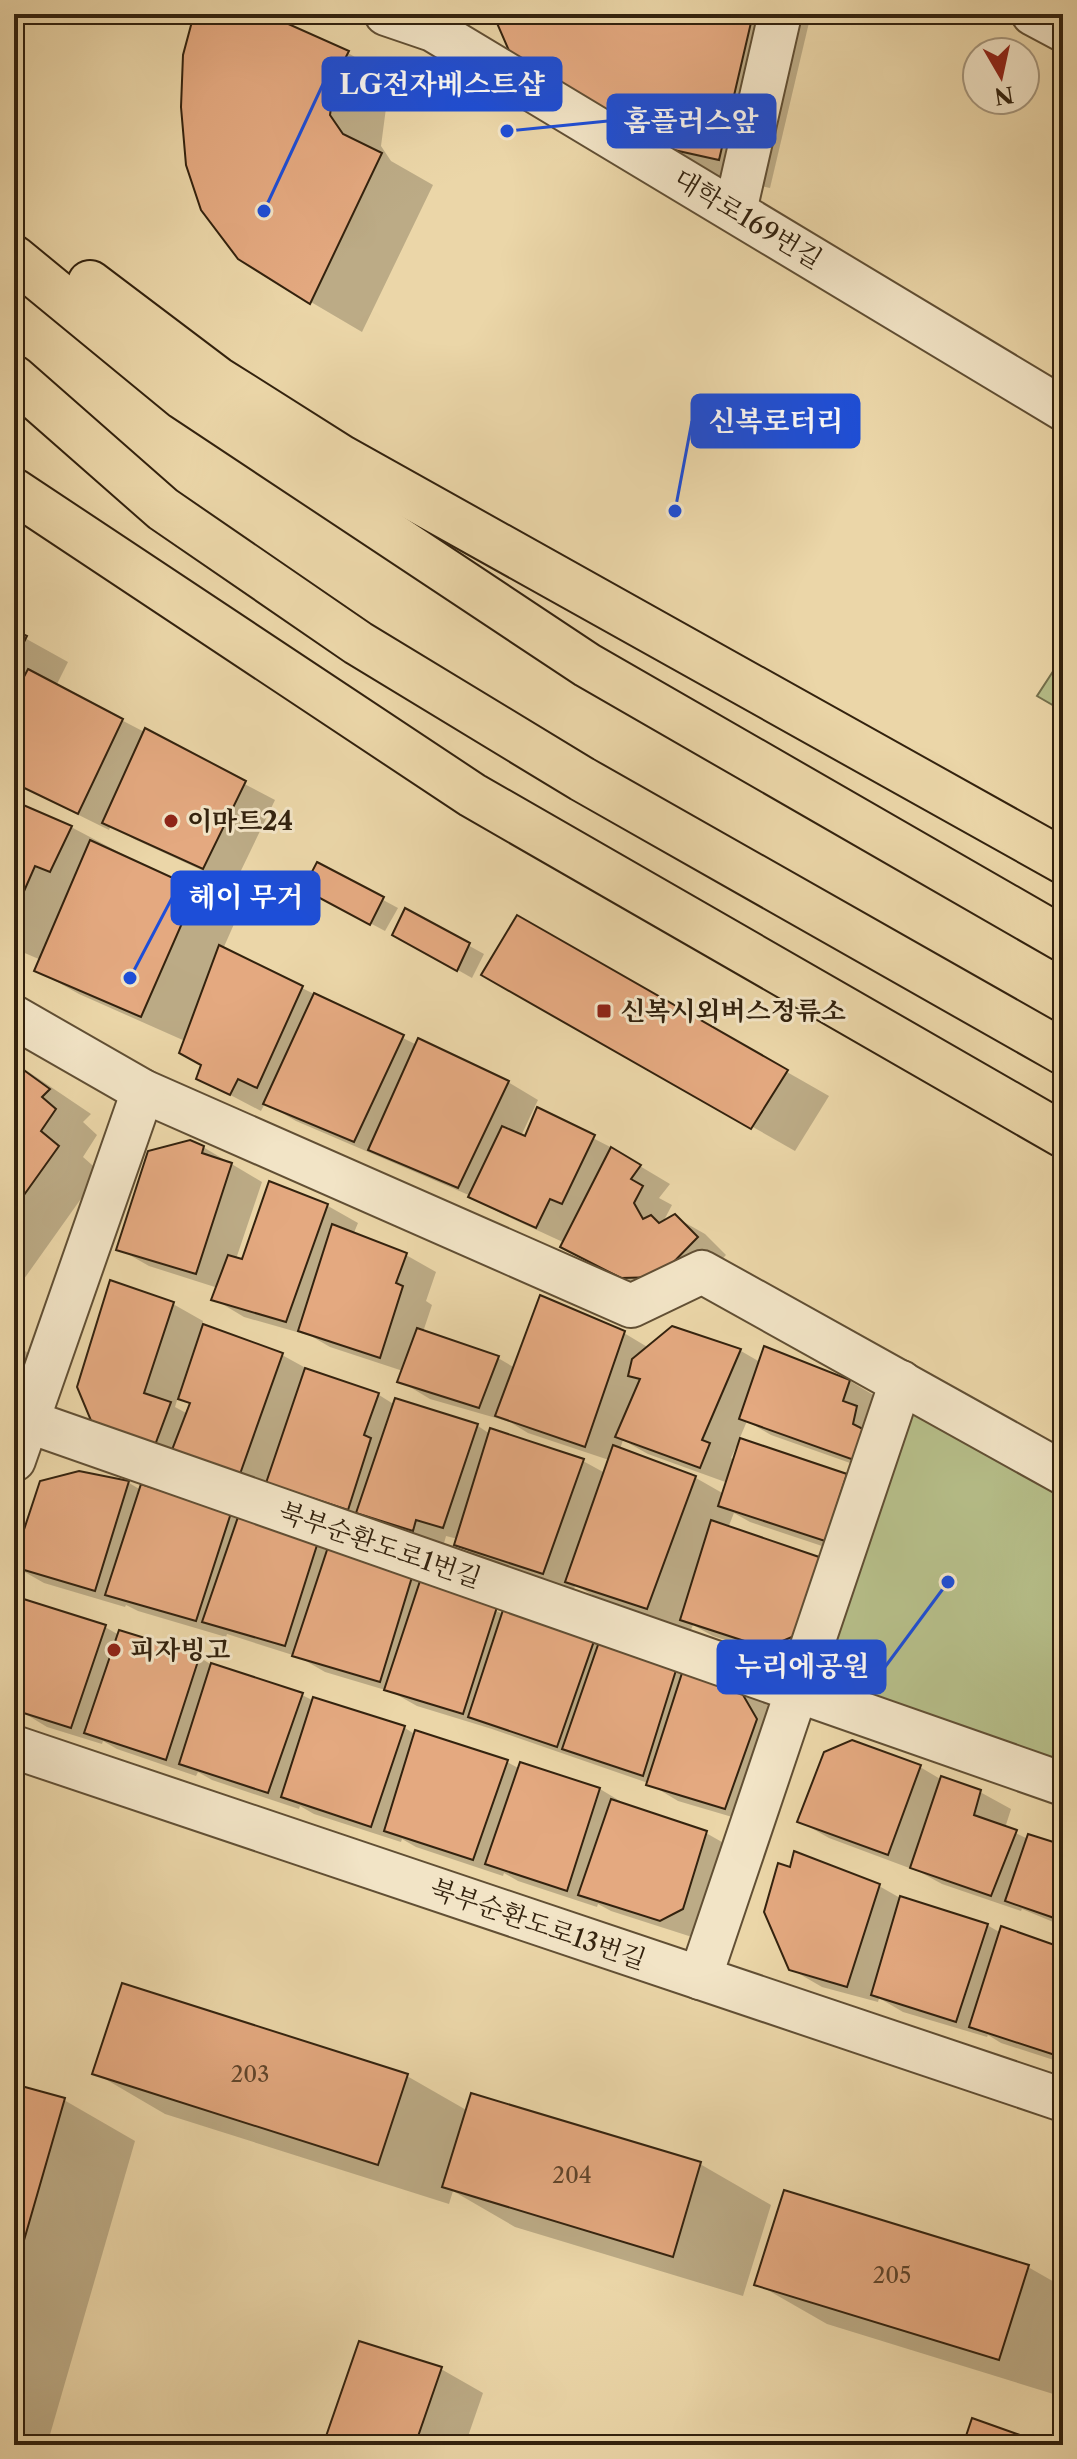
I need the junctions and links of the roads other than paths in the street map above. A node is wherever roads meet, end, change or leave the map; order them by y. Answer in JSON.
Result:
{"nodes":[{"id":1,"x":386,"y":14,"type":"edge"},
{"id":2,"x":780,"y":14,"type":"edge"},
{"id":3,"x":1033,"y":14,"type":"edge"},
{"id":4,"x":435,"y":22,"type":"edge"},
{"id":5,"x":1063,"y":30,"type":"edge"},
{"id":6,"x":735,"y":211,"type":"junction"},
{"id":7,"x":14,"y":232,"type":"edge"},
{"id":8,"x":14,"y":258,"type":"edge"},
{"id":9,"x":14,"y":378,"type":"edge"},
{"id":10,"x":1063,"y":409,"type":"edge"},
{"id":11,"x":14,"y":491,"type":"edge"},
{"id":12,"x":1063,"y":861,"type":"edge"},
{"id":13,"x":1063,"y":939,"type":"edge"},
{"id":14,"x":14,"y":1017,"type":"edge"},
{"id":15,"x":1063,"y":1052,"type":"edge"},
{"id":16,"x":143,"y":1091,"type":"junction"},
{"id":17,"x":1063,"y":1135,"type":"edge"},
{"id":18,"x":901,"y":1382,"type":"junction"},
{"id":19,"x":21,"y":1441,"type":"edge"},
{"id":20,"x":1063,"y":1473,"type":"edge"},
{"id":21,"x":797,"y":1691,"type":"junction"},
{"id":22,"x":14,"y":1747,"type":"edge"},
{"id":23,"x":1063,"y":1784,"type":"edge"},
{"id":24,"x":700,"y":1978,"type":"junction"},
{"id":25,"x":1063,"y":2100,"type":"edge"}],
"edges":[{"from":1,"to":4,"type":"street","name":"대학로169번길"},
{"from":2,"to":6,"type":"street"},
{"from":3,"to":5,"type":"street"},
{"from":4,"to":6,"type":"street","name":"대학로169번길"},
{"from":6,"to":10,"type":"street","name":"대학로169번길"},
{"from":7,"to":12,"type":"highway"},
{"from":8,"to":13,"type":"highway"},
{"from":9,"to":15,"type":"highway"},
{"from":11,"to":17,"type":"highway"},
{"from":14,"to":16,"type":"street"},
{"from":16,"to":18,"type":"street"},
{"from":16,"to":19,"type":"street","name":"북부순환도로1번길"},
{"from":18,"to":20,"type":"street"},
{"from":18,"to":21,"type":"street"},
{"from":19,"to":21,"type":"street","name":"북부순환도로1번길"},
{"from":21,"to":23,"type":"street","name":"북부순환도로1번길"},
{"from":21,"to":24,"type":"street"},
{"from":22,"to":24,"type":"street","name":"북부순환도로13번길"},
{"from":24,"to":25,"type":"street","name":"북부순환도로13번길"}]}
